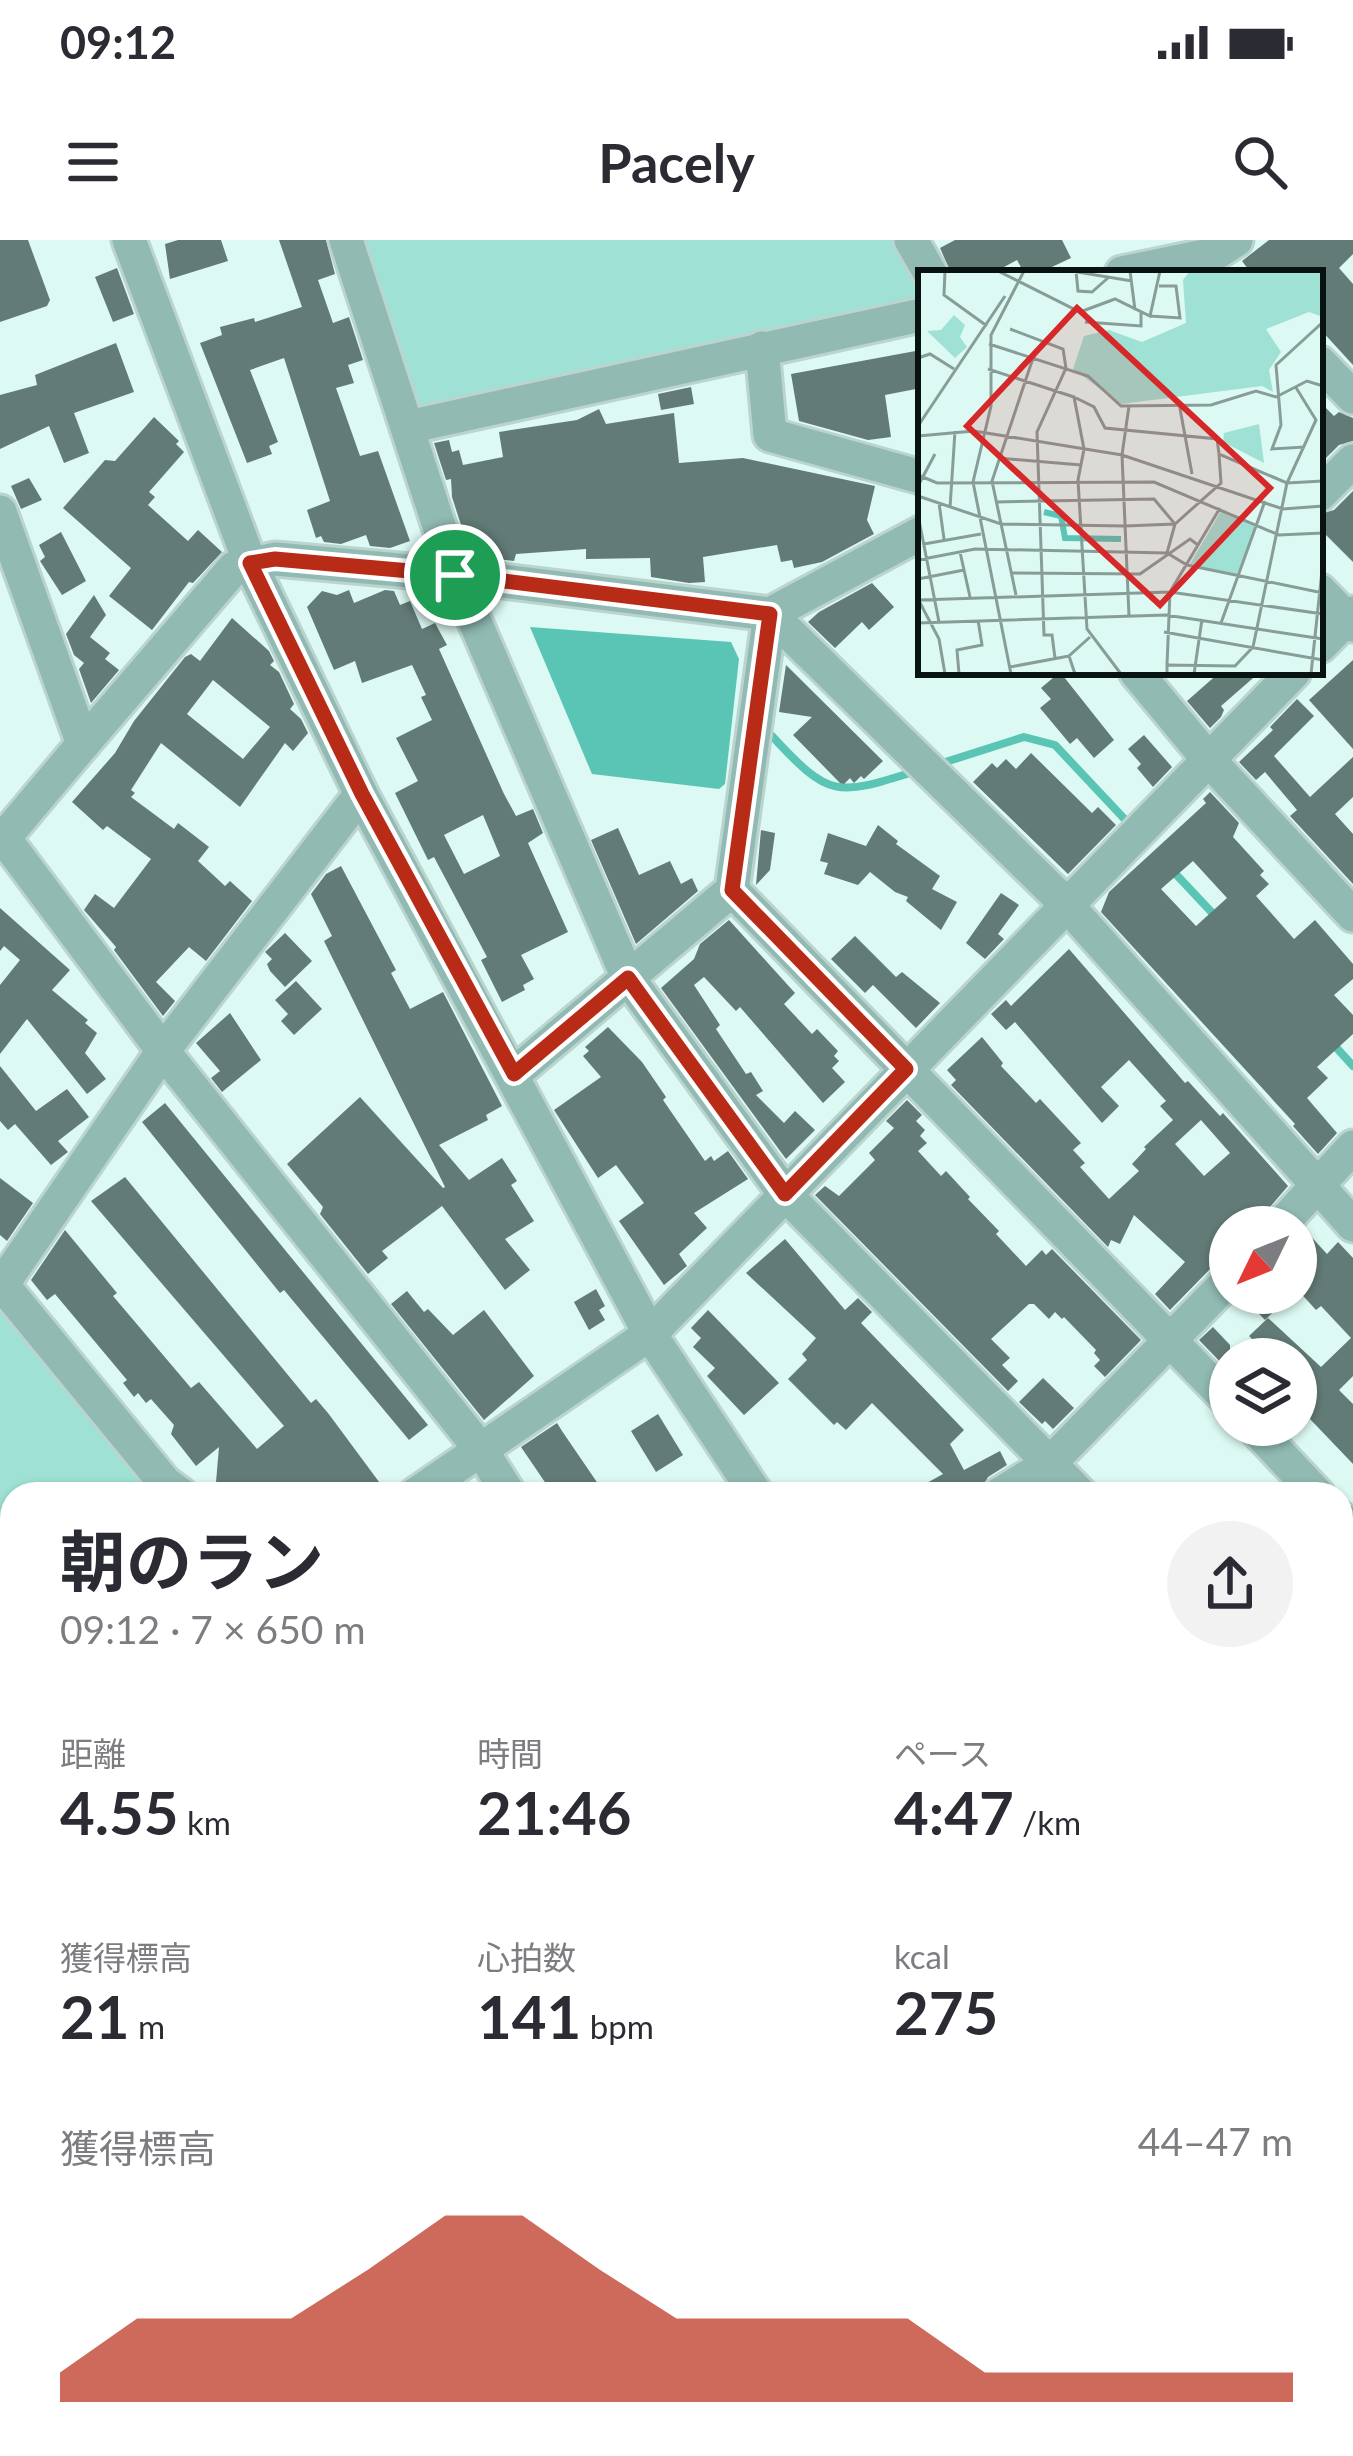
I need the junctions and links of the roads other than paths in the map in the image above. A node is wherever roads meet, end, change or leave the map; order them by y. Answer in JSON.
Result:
{"nodes":[{"id":1,"x":129,"y":240,"type":"edge"},
{"id":2,"x":346,"y":240,"type":"edge"},
{"id":3,"x":911,"y":240,"type":"edge"},
{"id":4,"x":1222,"y":252,"type":"edge"},
{"id":5,"x":928,"y":270,"type":"edge"},
{"id":6,"x":1136,"y":270,"type":"edge"},
{"id":7,"x":918,"y":316,"type":"edge"},
{"id":8,"x":762,"y":348,"type":"junction"},
{"id":9,"x":1323,"y":366,"type":"edge"},
{"id":10,"x":1353,"y":398,"type":"edge"},
{"id":11,"x":408,"y":427,"type":"junction"},
{"id":12,"x":1353,"y":461,"type":"edge"},
{"id":13,"x":918,"y":476,"type":"edge"},
{"id":14,"x":1323,"y":491,"type":"edge"},
{"id":15,"x":0,"y":512,"type":"edge"},
{"id":16,"x":918,"y":535,"type":"edge"},
{"id":17,"x":250,"y":563,"type":"junction"},
{"id":18,"x":455,"y":575,"type":"junction"},
{"id":19,"x":1323,"y":594,"type":"edge"},
{"id":20,"x":770,"y":614,"type":"junction"},
{"id":21,"x":1351,"y":618,"type":"edge"},
{"id":22,"x":1323,"y":643,"type":"edge"},
{"id":23,"x":1138,"y":675,"type":"edge"},
{"id":24,"x":1291,"y":675,"type":"edge"},
{"id":25,"x":83,"y":744,"type":"junction"},
{"id":26,"x":1208,"y":759,"type":"junction"},
{"id":27,"x":362,"y":794,"type":"junction"},
{"id":28,"x":2,"y":841,"type":"edge"},
{"id":29,"x":732,"y":890,"type":"junction"},
{"id":30,"x":1066,"y":904,"type":"junction"},
{"id":31,"x":1353,"y":915,"type":"edge"},
{"id":32,"x":628,"y":978,"type":"junction"},
{"id":33,"x":163,"y":1051,"type":"junction"},
{"id":34,"x":906,"y":1069,"type":"junction"},
{"id":35,"x":514,"y":1074,"type":"junction"},
{"id":36,"x":1353,"y":1148,"type":"edge"},
{"id":37,"x":1317,"y":1185,"type":"junction"},
{"id":38,"x":785,"y":1194,"type":"junction"},
{"id":39,"x":1298,"y":1206,"type":"edge"},
{"id":40,"x":1353,"y":1225,"type":"edge"},
{"id":41,"x":1,"y":1283,"type":"edge"},
{"id":42,"x":1209,"y":1301,"type":"edge"},
{"id":43,"x":650,"y":1334,"type":"junction"},
{"id":44,"x":1172,"y":1341,"type":"junction"},
{"id":45,"x":1209,"y":1380,"type":"edge"},
{"id":46,"x":1272,"y":1446,"type":"edge"},
{"id":47,"x":481,"y":1450,"type":"junction"},
{"id":48,"x":1050,"y":1463,"type":"junction"},
{"id":49,"x":164,"y":1482,"type":"edge"},
{"id":50,"x":434,"y":1482,"type":"edge"},
{"id":51,"x":501,"y":1482,"type":"edge"},
{"id":52,"x":748,"y":1482,"type":"edge"},
{"id":53,"x":1019,"y":1482,"type":"edge"},
{"id":54,"x":1068,"y":1482,"type":"edge"},
{"id":55,"x":1306,"y":1482,"type":"edge"}],
"edges":[{"from":1,"to":17,"type":"street"},
{"from":2,"to":11,"type":"street"},
{"from":3,"to":5,"type":"street"},
{"from":4,"to":6,"type":"street"},
{"from":7,"to":8,"type":"street"},
{"from":8,"to":11,"type":"street"},
{"from":8,"to":13,"type":"street"},
{"from":9,"to":10,"type":"street"},
{"from":11,"to":18,"type":"street"},
{"from":12,"to":14,"type":"street"},
{"from":15,"to":25,"type":"street"},
{"from":16,"to":20,"type":"street"},
{"from":17,"to":18,"type":"street"},
{"from":17,"to":25,"type":"street"},
{"from":17,"to":27,"type":"street"},
{"from":18,"to":20,"type":"street"},
{"from":18,"to":32,"type":"street"},
{"from":19,"to":21,"type":"street"},
{"from":20,"to":29,"type":"street"},
{"from":20,"to":30,"type":"street"},
{"from":21,"to":22,"type":"street"},
{"from":23,"to":26,"type":"street"},
{"from":24,"to":26,"type":"street"},
{"from":25,"to":28,"type":"street"},
{"from":26,"to":30,"type":"street"},
{"from":26,"to":31,"type":"street"},
{"from":27,"to":33,"type":"street"},
{"from":27,"to":35,"type":"street"},
{"from":28,"to":33,"type":"street"},
{"from":29,"to":32,"type":"street"},
{"from":29,"to":34,"type":"street"},
{"from":30,"to":34,"type":"street"},
{"from":30,"to":37,"type":"street"},
{"from":32,"to":35,"type":"street"},
{"from":32,"to":38,"type":"street"},
{"from":33,"to":41,"type":"street"},
{"from":33,"to":47,"type":"street"},
{"from":34,"to":38,"type":"street"},
{"from":34,"to":44,"type":"street"},
{"from":35,"to":43,"type":"street"},
{"from":36,"to":37,"type":"street"},
{"from":37,"to":39,"type":"street"},
{"from":37,"to":40,"type":"street"},
{"from":38,"to":43,"type":"street"},
{"from":38,"to":48,"type":"street"},
{"from":41,"to":49,"type":"street"},
{"from":42,"to":44,"type":"street"},
{"from":43,"to":47,"type":"street"},
{"from":43,"to":52,"type":"street"},
{"from":44,"to":45,"type":"street"},
{"from":44,"to":48,"type":"street"},
{"from":46,"to":55,"type":"street"},
{"from":47,"to":50,"type":"street"},
{"from":47,"to":51,"type":"street"},
{"from":48,"to":53,"type":"street"},
{"from":48,"to":54,"type":"street"}]}
